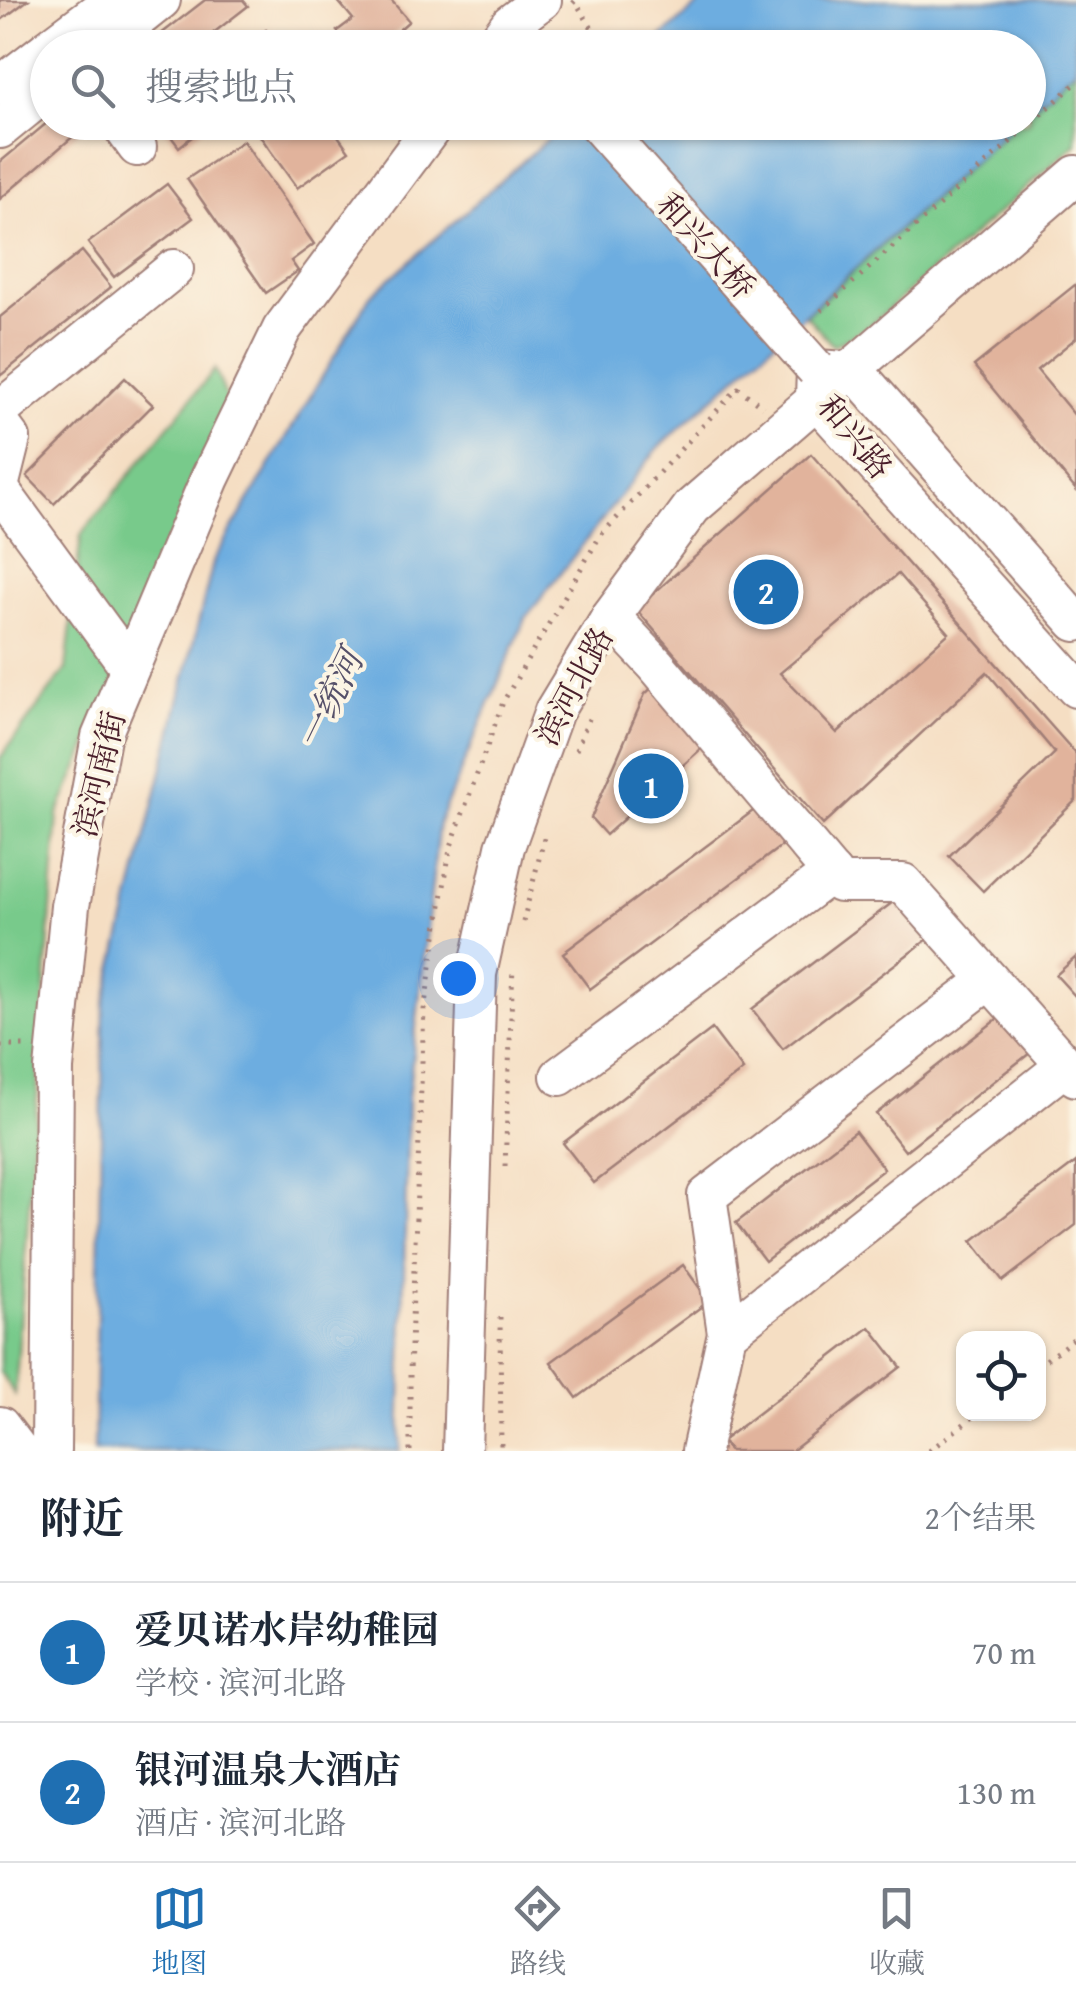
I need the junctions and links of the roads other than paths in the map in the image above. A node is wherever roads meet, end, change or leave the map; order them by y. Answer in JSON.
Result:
{"nodes":[{"id":1,"x":113,"y":0,"type":"edge"},
{"id":2,"x":162,"y":0,"type":"edge"},
{"id":3,"x":554,"y":4,"type":"edge"},
{"id":4,"x":72,"y":30,"type":"edge"},
{"id":5,"x":124,"y":30,"type":"edge"},
{"id":6,"x":515,"y":30,"type":"edge"},
{"id":7,"x":30,"y":62,"type":"edge"},
{"id":8,"x":0,"y":86,"type":"edge"},
{"id":9,"x":30,"y":105,"type":"edge"},
{"id":10,"x":0,"y":129,"type":"edge"},
{"id":11,"x":423,"y":140,"type":"edge"},
{"id":12,"x":612,"y":140,"type":"edge"},
{"id":13,"x":1076,"y":175,"type":"edge"},
{"id":14,"x":174,"y":269,"type":"dead end"},
{"id":15,"x":826,"y":379,"type":"junction"},
{"id":16,"x":0,"y":410,"type":"edge"},
{"id":17,"x":0,"y":424,"type":"edge"},
{"id":18,"x":0,"y":482,"type":"edge"},
{"id":19,"x":0,"y":490,"type":"edge"},
{"id":20,"x":610,"y":617,"type":"junction"},
{"id":21,"x":1076,"y":622,"type":"edge"},
{"id":22,"x":125,"y":661,"type":"dead end"},
{"id":23,"x":1076,"y":688,"type":"edge"},
{"id":24,"x":832,"y":873,"type":"junction"},
{"id":25,"x":989,"y":980,"type":"junction"},
{"id":26,"x":1070,"y":1072,"type":"edge"},
{"id":27,"x":560,"y":1076,"type":"dead end"},
{"id":28,"x":727,"y":1333,"type":"junction"},
{"id":29,"x":0,"y":1426,"type":"edge"},
{"id":30,"x":19,"y":1451,"type":"edge"},
{"id":31,"x":51,"y":1451,"type":"edge"},
{"id":32,"x":462,"y":1451,"type":"edge"},
{"id":33,"x":701,"y":1451,"type":"edge"}],
"edges":[{"from":1,"to":4,"type":"street"},
{"from":2,"to":5,"type":"street"},
{"from":3,"to":6,"type":"street"},
{"from":7,"to":8,"type":"street"},
{"from":9,"to":10,"type":"street"},
{"from":11,"to":31,"type":"street","name":"滨河南街"},
{"from":12,"to":15,"type":"street","name":"和兴大桥","bridge":true},
{"from":13,"to":15,"type":"street","name":"滨河北路"},
{"from":14,"to":16,"type":"street"},
{"from":15,"to":20,"type":"street","name":"滨河北路"},
{"from":15,"to":21,"type":"street","name":"和兴路"},
{"from":15,"to":23,"type":"street","name":"和兴路"},
{"from":17,"to":18,"type":"street"},
{"from":19,"to":22,"type":"street"},
{"from":20,"to":24,"type":"street"},
{"from":20,"to":32,"type":"street","name":"滨河北路"},
{"from":24,"to":25,"type":"street"},
{"from":24,"to":27,"type":"street"},
{"from":25,"to":26,"type":"street"},
{"from":25,"to":28,"type":"street"},
{"from":26,"to":28,"type":"street"},
{"from":28,"to":33,"type":"street"},
{"from":29,"to":30,"type":"street"}]}
